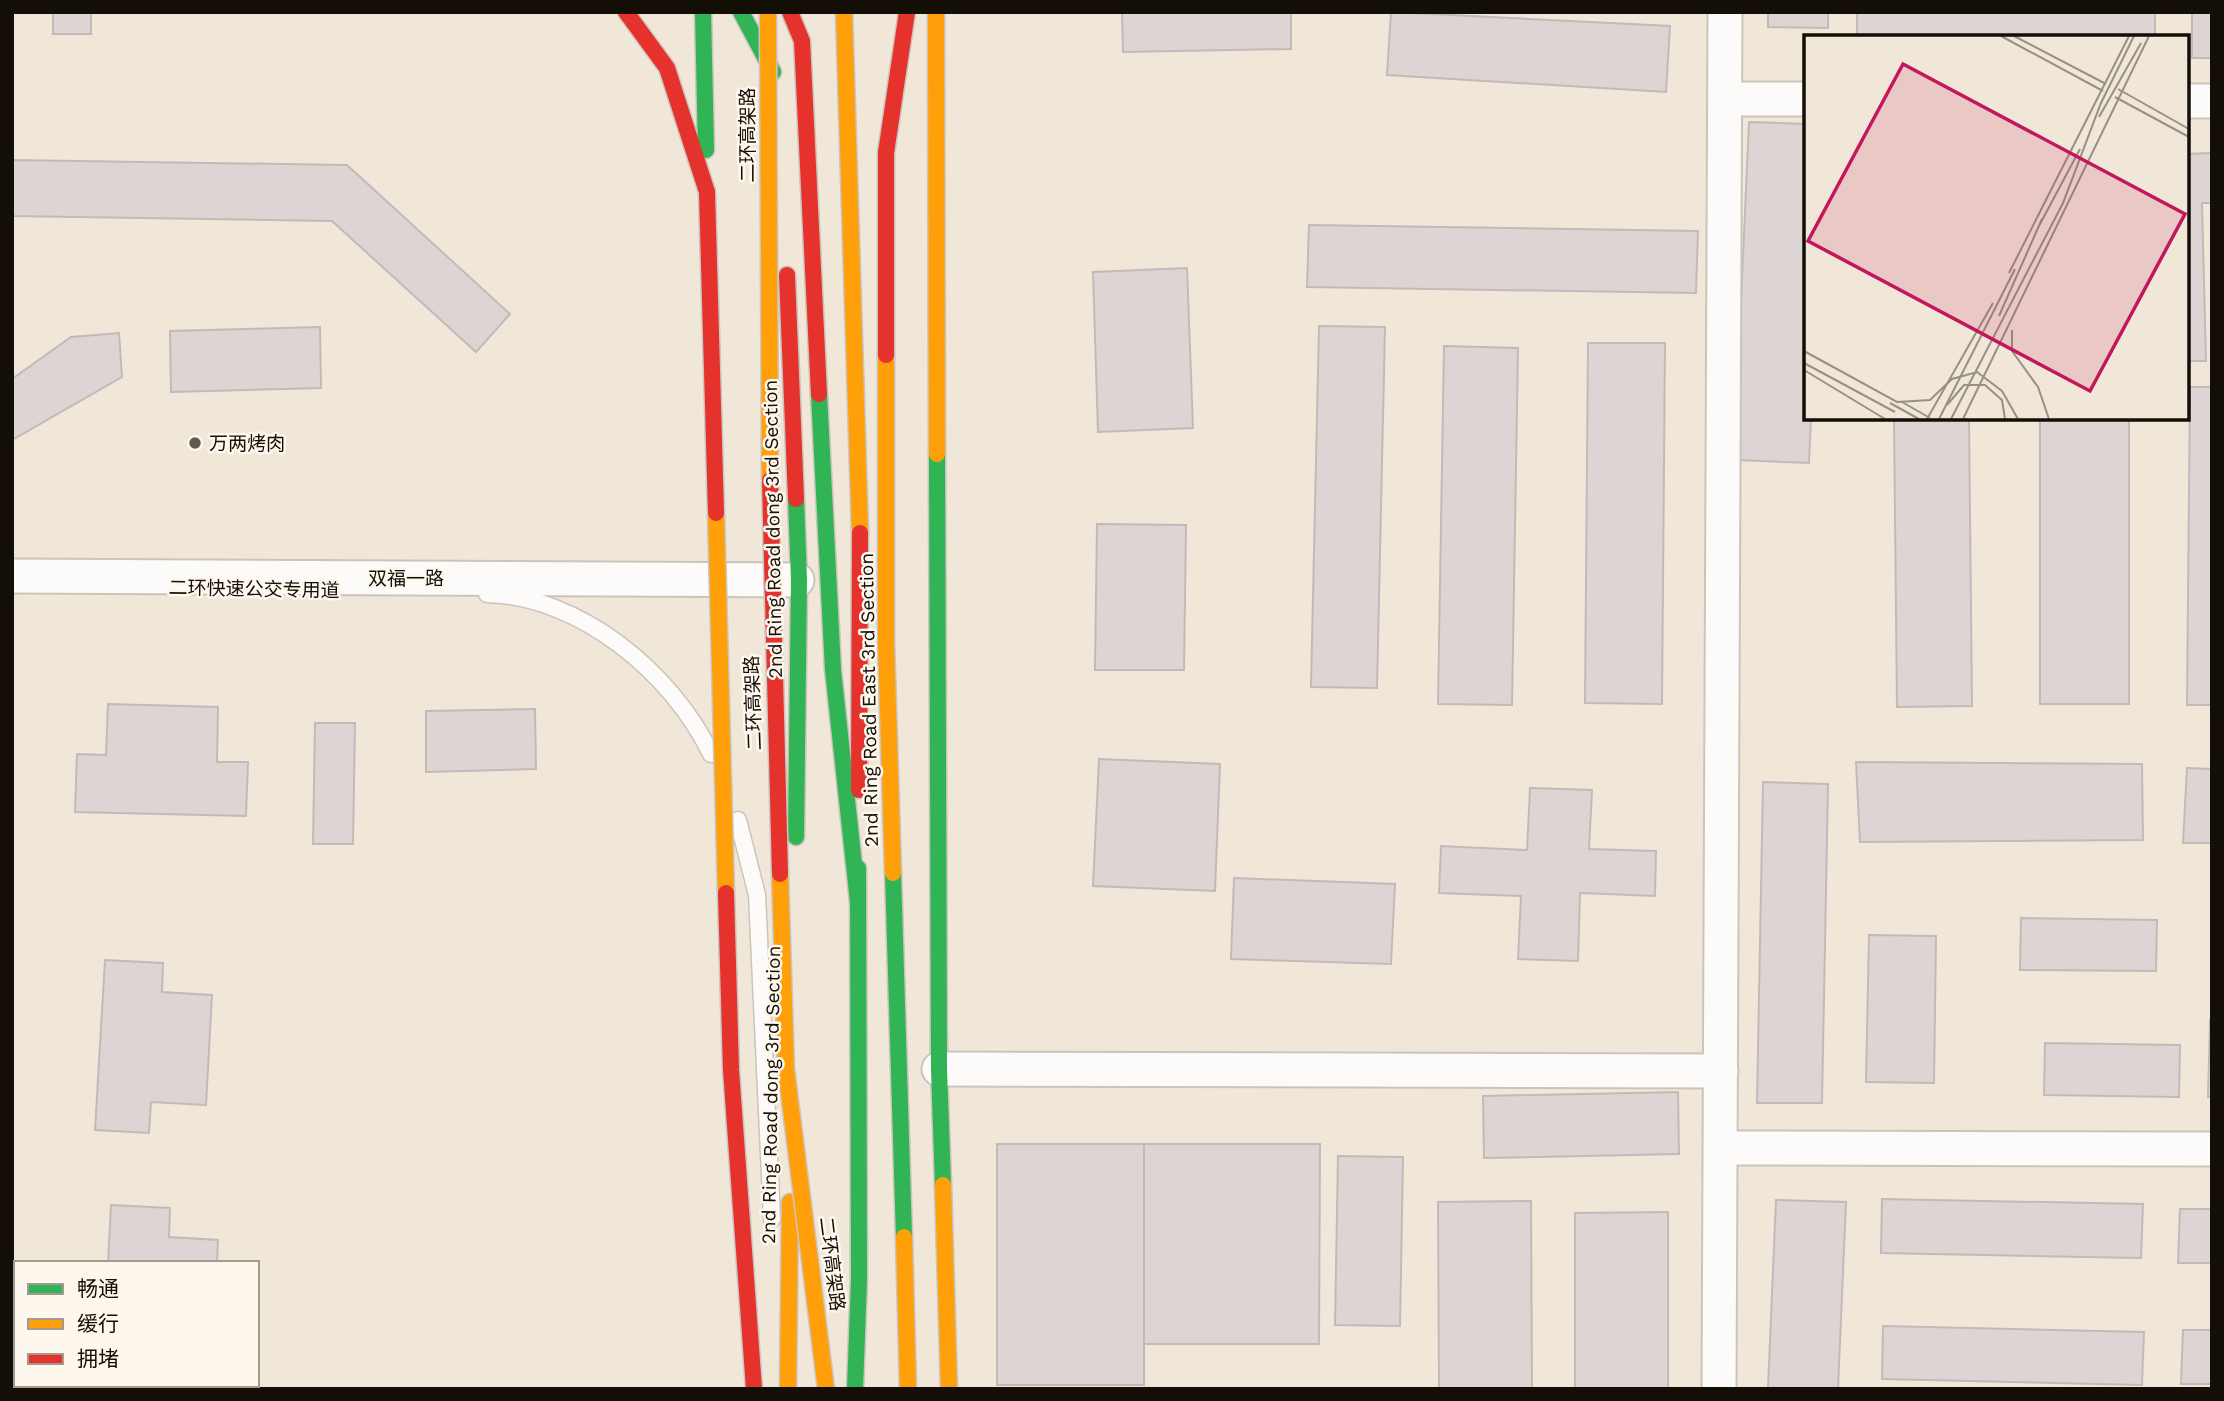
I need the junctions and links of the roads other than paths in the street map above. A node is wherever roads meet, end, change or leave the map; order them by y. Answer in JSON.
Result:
{"nodes":[{"id":1,"x":626,"y":12,"type":"edge"},
{"id":2,"x":702,"y":12,"type":"edge"},
{"id":3,"x":741,"y":12,"type":"edge"},
{"id":4,"x":768,"y":12,"type":"edge"},
{"id":5,"x":790,"y":12,"type":"edge"},
{"id":6,"x":844,"y":12,"type":"edge"},
{"id":7,"x":906,"y":12,"type":"edge"},
{"id":8,"x":936,"y":12,"type":"edge"},
{"id":9,"x":1725,"y":12,"type":"edge"},
{"id":10,"x":1725,"y":99,"type":"junction"},
{"id":11,"x":1804,"y":99,"type":"edge"},
{"id":12,"x":2189,"y":101,"type":"edge"},
{"id":13,"x":2212,"y":102,"type":"edge"},
{"id":14,"x":785,"y":183,"type":"dead end"},
{"id":15,"x":707,"y":192,"type":"junction"},
{"id":16,"x":787,"y":261,"type":"dead end"},
{"id":17,"x":12,"y":576,"type":"edge"},
{"id":18,"x":799,"y":580,"type":"junction"},
{"id":19,"x":12,"y":584,"type":"edge"},
{"id":20,"x":858,"y":902,"type":"junction"},
{"id":21,"x":939,"y":1069,"type":"junction"},
{"id":22,"x":1721,"y":1071,"type":"junction"},
{"id":23,"x":1721,"y":1148,"type":"junction"},
{"id":24,"x":2212,"y":1149,"type":"edge"},
{"id":25,"x":754,"y":1389,"type":"edge"},
{"id":26,"x":780,"y":1389,"type":"edge"},
{"id":27,"x":788,"y":1389,"type":"edge"},
{"id":28,"x":826,"y":1389,"type":"edge"},
{"id":29,"x":855,"y":1389,"type":"edge"},
{"id":30,"x":908,"y":1389,"type":"edge"},
{"id":31,"x":949,"y":1389,"type":"edge"},
{"id":32,"x":1719,"y":1389,"type":"edge"}],
"edges":[{"from":1,"to":15,"type":"main road"},
{"from":2,"to":15,"type":"main road","name":"二环高架路"},
{"from":3,"to":14,"type":"main road"},
{"from":4,"to":28,"type":"main road","name":"二环高架路","bridge":true},
{"from":5,"to":20,"type":"main road"},
{"from":6,"to":20,"type":"main road","name":"2nd Ring Road East 3rd Section"},
{"from":7,"to":30,"type":"main road","name":"2nd Ring Road East 3rd Section"},
{"from":8,"to":21,"type":"main road"},
{"from":9,"to":10,"type":"street"},
{"from":10,"to":11,"type":"street"},
{"from":10,"to":22,"type":"street"},
{"from":12,"to":13,"type":"street"},
{"from":15,"to":25,"type":"main road","name":"二环高架路","bridge":true},
{"from":16,"to":18,"type":"main road","name":"2nd Ring Road dong 3rd Section"},
{"from":17,"to":18,"type":"street","name":"双福一路"},
{"from":18,"to":27,"type":"main road","name":"2nd Ring Road dong 3rd Section"},
{"from":19,"to":26,"type":"lane","name":"二环快速公交专用道","bridge":true},
{"from":20,"to":29,"type":"main road","name":"2nd Ring Road East 3rd Section"},
{"from":21,"to":22,"type":"street"},
{"from":21,"to":31,"type":"main road"},
{"from":22,"to":23,"type":"street"},
{"from":23,"to":24,"type":"street"},
{"from":23,"to":32,"type":"street"}]}
